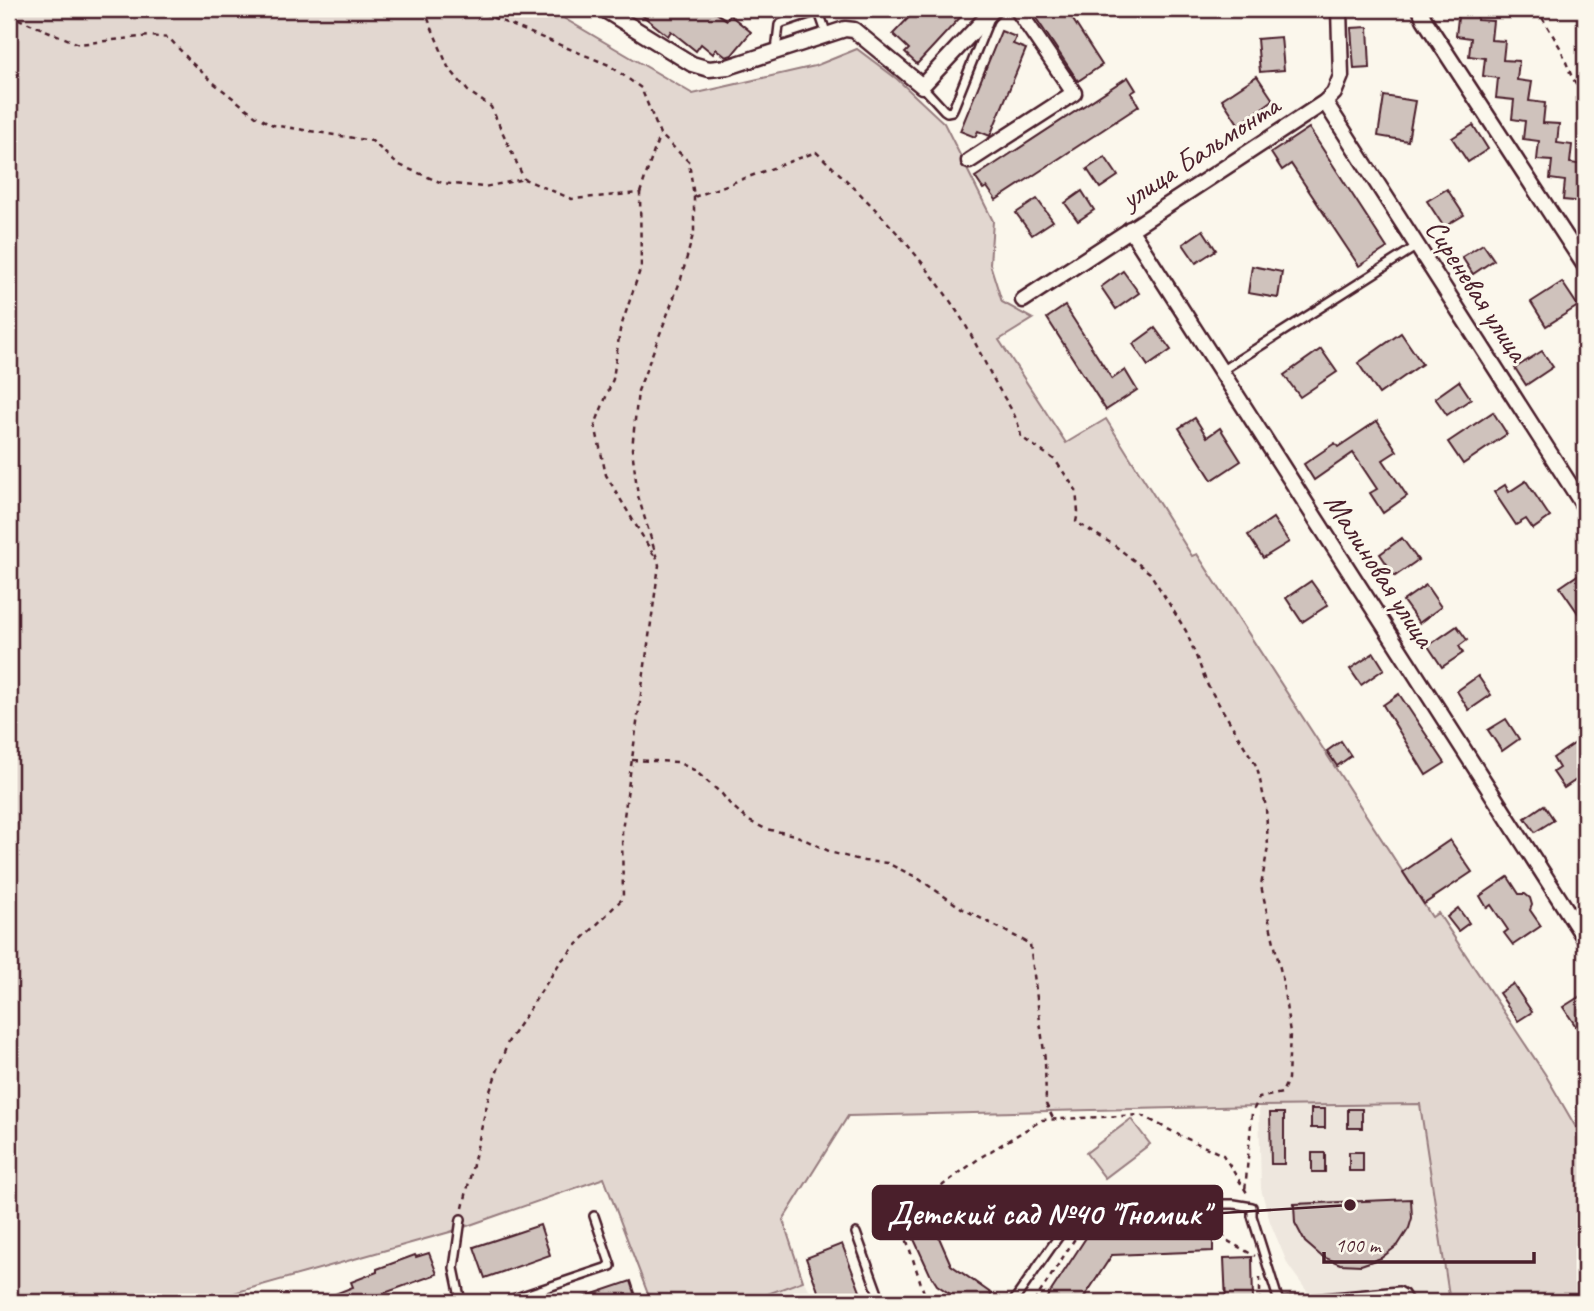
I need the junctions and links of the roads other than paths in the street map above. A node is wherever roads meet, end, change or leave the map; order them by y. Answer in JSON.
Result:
{"nodes":[{"id":1,"x":603,"y":9,"type":"edge"},
{"id":2,"x":1017,"y":9,"type":"edge"},
{"id":3,"x":1339,"y":9,"type":"edge"},
{"id":4,"x":1420,"y":9,"type":"edge"},
{"id":5,"x":993,"y":10,"type":"edge"},
{"id":6,"x":827,"y":35,"type":"junction"},
{"id":7,"x":776,"y":51,"type":"junction"},
{"id":8,"x":922,"y":86,"type":"junction"},
{"id":9,"x":1325,"y":102,"type":"junction"},
{"id":10,"x":969,"y":161,"type":"dead end"},
{"id":11,"x":1130,"y":229,"type":"junction"},
{"id":12,"x":1417,"y":246,"type":"junction"},
{"id":13,"x":1585,"y":267,"type":"edge"},
{"id":14,"x":1023,"y":300,"type":"dead end"},
{"id":15,"x":1221,"y":371,"type":"junction"},
{"id":16,"x":1585,"y":508,"type":"edge"},
{"id":17,"x":1585,"y":939,"type":"edge"},
{"id":18,"x":594,"y":1216,"type":"dead end"},
{"id":19,"x":461,"y":1219,"type":"road end"},
{"id":20,"x":856,"y":1233,"type":"dead end"},
{"id":21,"x":443,"y":1302,"type":"edge"},
{"id":22,"x":455,"y":1302,"type":"edge"},
{"id":23,"x":461,"y":1302,"type":"edge"},
{"id":24,"x":504,"y":1302,"type":"edge"},
{"id":25,"x":881,"y":1302,"type":"edge"},
{"id":26,"x":1013,"y":1302,"type":"edge"},
{"id":27,"x":1279,"y":1302,"type":"edge"},
{"id":28,"x":1409,"y":1302,"type":"edge"}],
"edges":[{"from":1,"to":7,"type":"street"},
{"from":2,"to":10,"type":"street"},
{"from":3,"to":9,"type":"street","name":"улица Бальмонта"},
{"from":4,"to":13,"type":"street"},
{"from":5,"to":8,"type":"street"},
{"from":5,"to":8,"type":"lane"},
{"from":6,"to":7,"type":"street"},
{"from":6,"to":7,"type":"lane"},
{"from":6,"to":8,"type":"street"},
{"from":9,"to":11,"type":"street","name":"улица Бальмонта"},
{"from":9,"to":12,"type":"street","name":"Сиреневая улица"},
{"from":11,"to":14,"type":"street","name":"улица Бальмонта"},
{"from":11,"to":15,"type":"street","name":"Малиновая улица"},
{"from":12,"to":15,"type":"lane"},
{"from":12,"to":16,"type":"street","name":"Сиреневая улица"},
{"from":15,"to":17,"type":"street","name":"Малиновая улица"},
{"from":18,"to":24,"type":"lane"},
{"from":19,"to":23,"type":"lane"},
{"from":20,"to":25,"type":"lane"},
{"from":21,"to":22,"type":"lane"},
{"from":26,"to":27,"type":"lane"},
{"from":27,"to":28,"type":"lane"}]}
